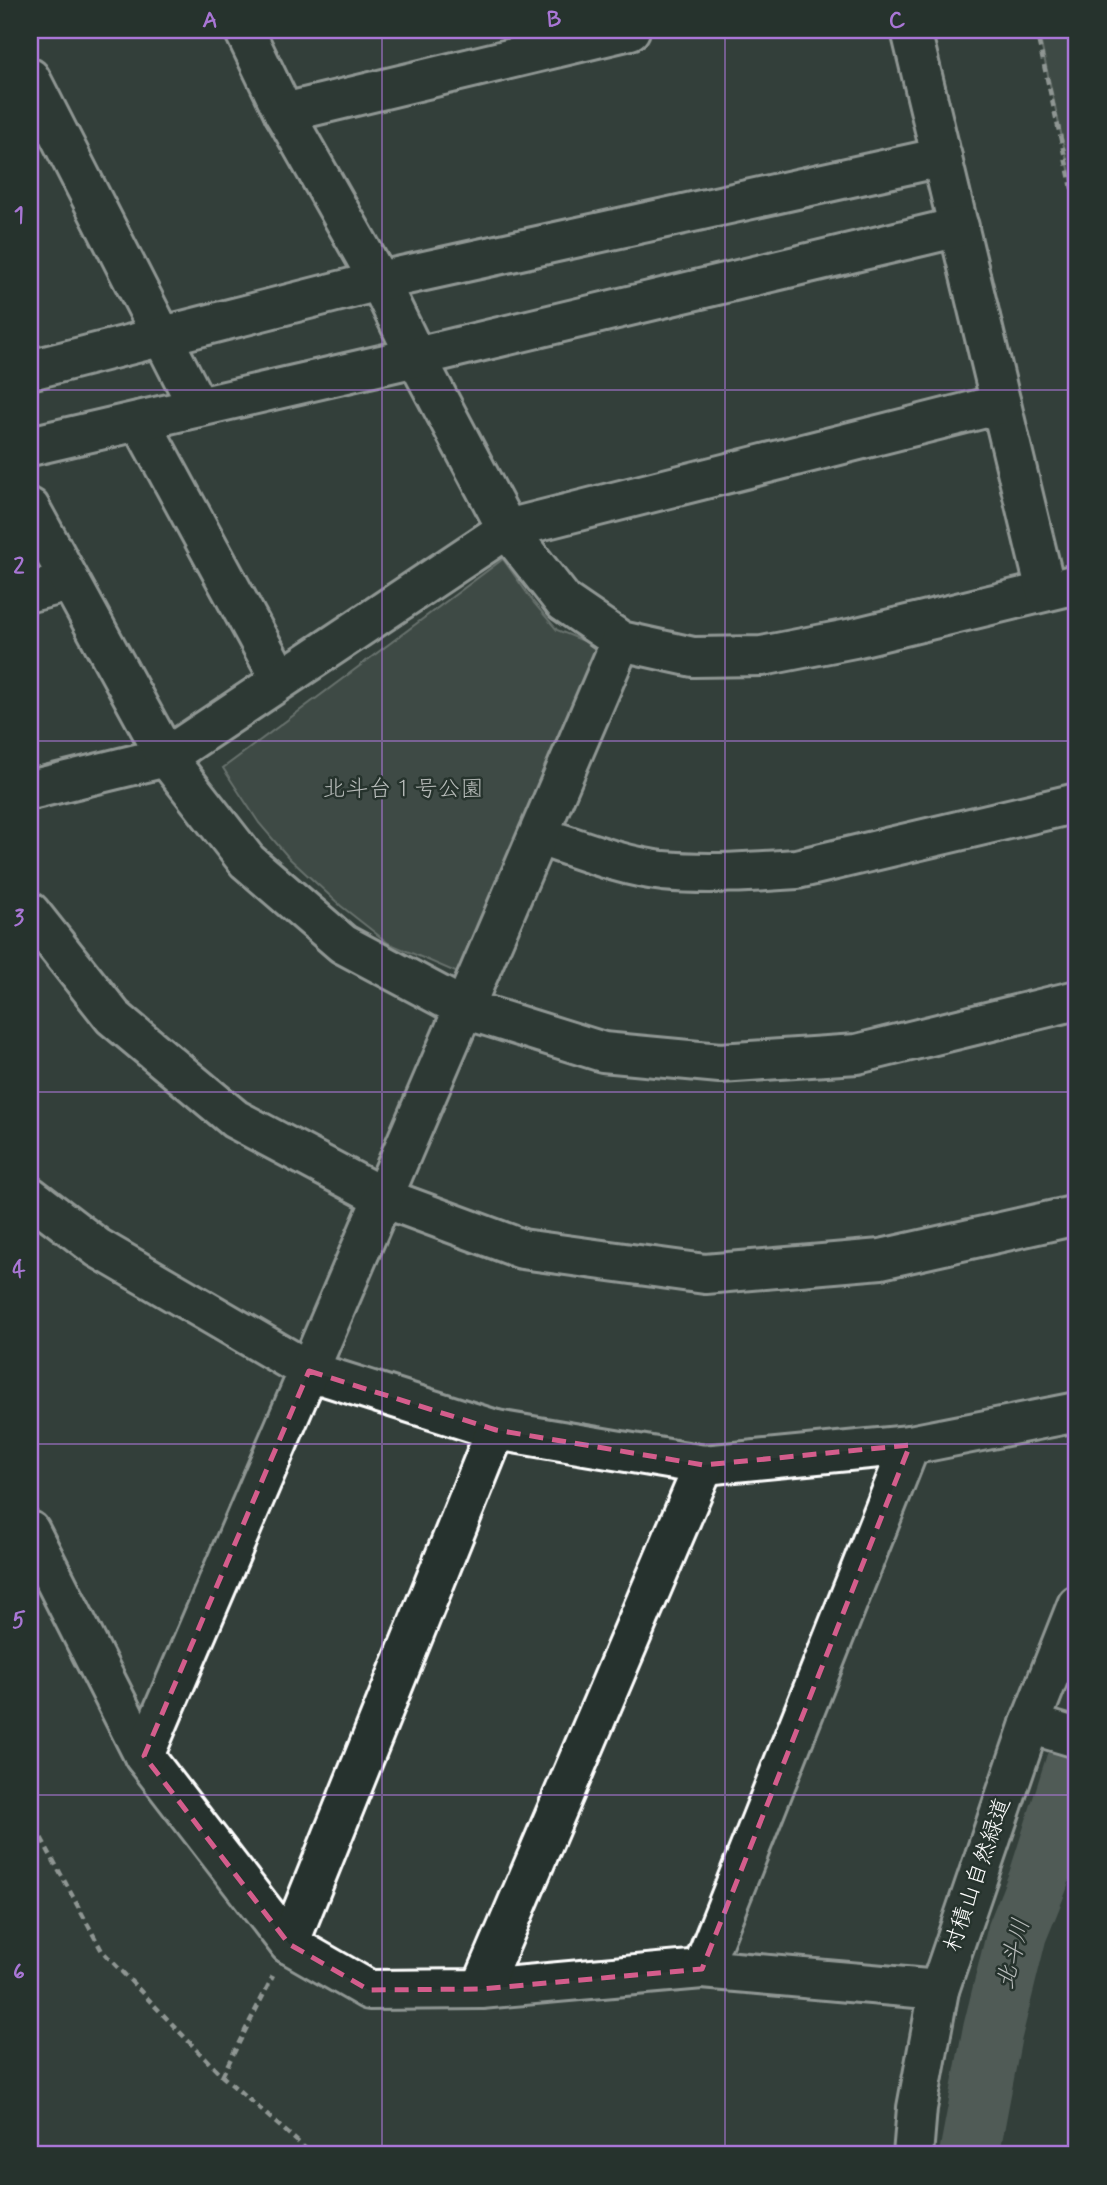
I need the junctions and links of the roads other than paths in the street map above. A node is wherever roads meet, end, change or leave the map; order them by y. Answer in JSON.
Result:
{"nodes":[{"id":1,"x":244,"y":30,"type":"edge"},
{"id":2,"x":630,"y":30,"type":"edge"},
{"id":3,"x":911,"y":30,"type":"edge"},
{"id":4,"x":30,"y":78,"type":"edge"},
{"id":5,"x":284,"y":113,"type":"junction"},
{"id":6,"x":942,"y":157,"type":"junction"},
{"id":7,"x":959,"y":227,"type":"junction"},
{"id":8,"x":379,"y":281,"type":"junction"},
{"id":9,"x":161,"y":337,"type":"junction"},
{"id":10,"x":416,"y":357,"type":"junction"},
{"id":11,"x":30,"y":370,"type":"edge"},
{"id":12,"x":1001,"y":404,"type":"junction"},
{"id":13,"x":198,"y":408,"type":"junction"},
{"id":14,"x":140,"y":421,"type":"junction"},
{"id":15,"x":30,"y":446,"type":"edge"},
{"id":16,"x":30,"y":508,"type":"edge"},
{"id":17,"x":507,"y":529,"type":"junction"},
{"id":18,"x":69,"y":582,"type":"junction"},
{"id":19,"x":1062,"y":588,"type":"edge"},
{"id":20,"x":30,"y":592,"type":"edge"},
{"id":21,"x":621,"y":641,"type":"junction"},
{"id":22,"x":280,"y":679,"type":"junction"},
{"id":23,"x":166,"y":757,"type":"junction"},
{"id":24,"x":30,"y":790,"type":"edge"},
{"id":25,"x":1077,"y":803,"type":"edge"},
{"id":26,"x":539,"y":836,"type":"junction"},
{"id":27,"x":30,"y":912,"type":"edge"},
{"id":28,"x":1077,"y":1000,"type":"edge"},
{"id":29,"x":466,"y":1009,"type":"junction"},
{"id":30,"x":30,"y":1196,"type":"edge"},
{"id":31,"x":384,"y":1198,"type":"junction"},
{"id":32,"x":1077,"y":1215,"type":"edge"},
{"id":33,"x":309,"y":1371,"type":"junction"},
{"id":34,"x":1077,"y":1412,"type":"edge"},
{"id":35,"x":496,"y":1430,"type":"junction"},
{"id":36,"x":910,"y":1445,"type":"junction"},
{"id":37,"x":704,"y":1465,"type":"junction"},
{"id":38,"x":30,"y":1531,"type":"edge"},
{"id":39,"x":1077,"y":1605,"type":"edge"},
{"id":40,"x":1052,"y":1731,"type":"edge"},
{"id":41,"x":144,"y":1756,"type":"junction"},
{"id":42,"x":289,"y":1944,"type":"junction"},
{"id":43,"x":702,"y":1969,"type":"junction"},
{"id":44,"x":481,"y":1989,"type":"junction"},
{"id":45,"x":939,"y":1990,"type":"junction"},
{"id":46,"x":913,"y":2155,"type":"edge"}],
"edges":[{"from":1,"to":5,"type":"street"},
{"from":2,"to":5,"type":"street"},
{"from":3,"to":6,"type":"street"},
{"from":4,"to":9,"type":"street"},
{"from":5,"to":8,"type":"street"},
{"from":6,"to":7,"type":"street"},
{"from":6,"to":8,"type":"street"},
{"from":7,"to":10,"type":"street"},
{"from":7,"to":12,"type":"street"},
{"from":8,"to":9,"type":"street"},
{"from":8,"to":10,"type":"street"},
{"from":9,"to":11,"type":"street"},
{"from":9,"to":13,"type":"street"},
{"from":10,"to":13,"type":"street"},
{"from":10,"to":17,"type":"street"},
{"from":12,"to":17,"type":"street"},
{"from":12,"to":19,"type":"street"},
{"from":13,"to":14,"type":"street"},
{"from":14,"to":15,"type":"street"},
{"from":14,"to":22,"type":"street"},
{"from":16,"to":18,"type":"street"},
{"from":17,"to":21,"type":"street"},
{"from":17,"to":22,"type":"street"},
{"from":18,"to":20,"type":"street"},
{"from":18,"to":23,"type":"street"},
{"from":19,"to":21,"type":"street"},
{"from":21,"to":26,"type":"street"},
{"from":22,"to":23,"type":"street"},
{"from":23,"to":24,"type":"street"},
{"from":23,"to":29,"type":"street"},
{"from":25,"to":26,"type":"street"},
{"from":26,"to":29,"type":"street"},
{"from":27,"to":31,"type":"street"},
{"from":28,"to":29,"type":"street"},
{"from":29,"to":31,"type":"street"},
{"from":30,"to":33,"type":"street"},
{"from":31,"to":32,"type":"street"},
{"from":31,"to":33,"type":"street"},
{"from":33,"to":35,"type":"street"},
{"from":33,"to":41,"type":"street"},
{"from":34,"to":36,"type":"street"},
{"from":35,"to":37,"type":"street"},
{"from":35,"to":42,"type":"street"},
{"from":36,"to":37,"type":"street"},
{"from":36,"to":43,"type":"street"},
{"from":37,"to":44,"type":"street"},
{"from":38,"to":41,"type":"street"},
{"from":39,"to":40,"type":"street","name":"村積山自然緑道"},
{"from":40,"to":45,"type":"street","name":"村積山自然緑道"},
{"from":41,"to":42,"type":"street"},
{"from":42,"to":44,"type":"street"},
{"from":43,"to":44,"type":"street"},
{"from":43,"to":45,"type":"street"},
{"from":45,"to":46,"type":"street","name":"村積山自然緑道"}]}
